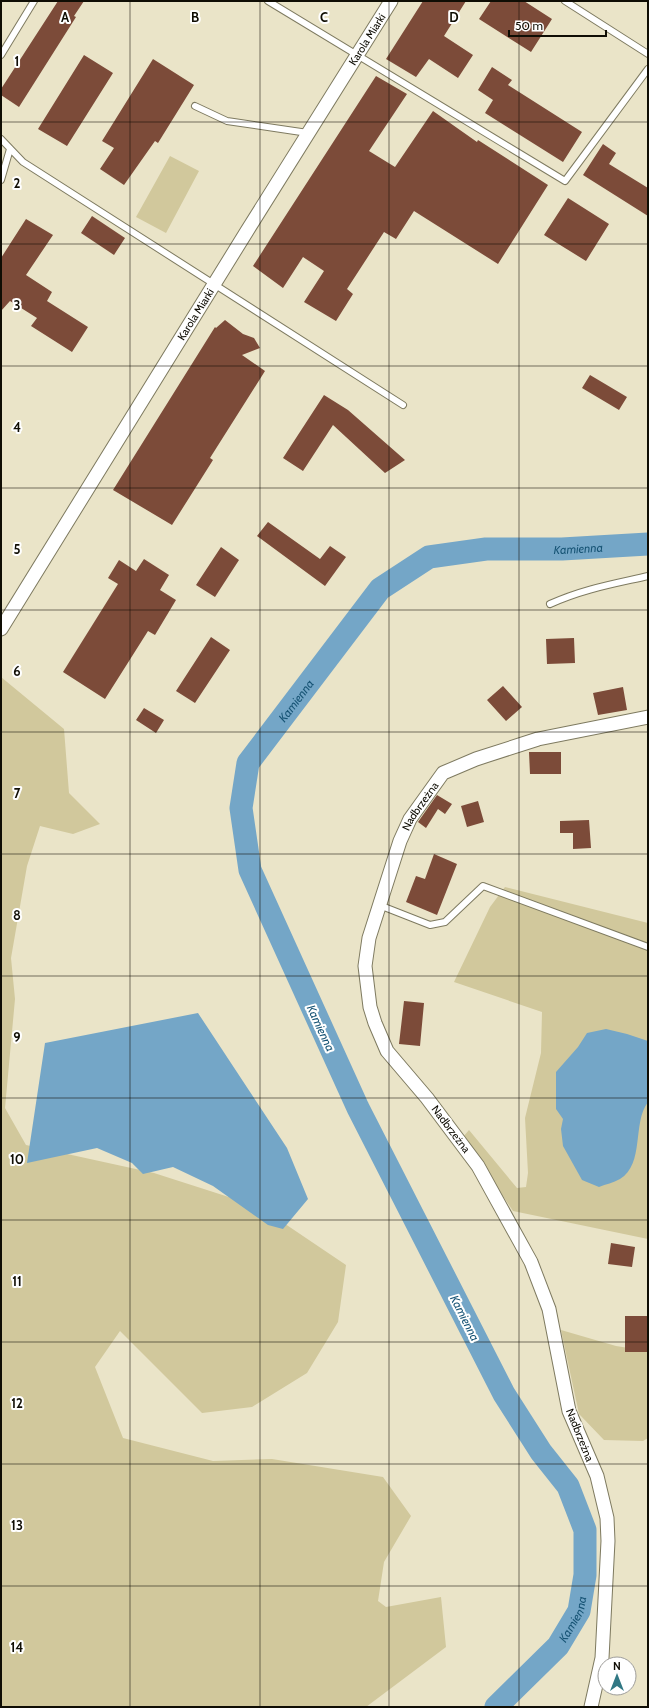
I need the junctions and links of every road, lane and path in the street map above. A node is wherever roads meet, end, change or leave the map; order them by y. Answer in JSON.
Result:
{"nodes":[{"id":1,"x":34,"y":1,"type":"edge"},
{"id":2,"x":268,"y":1,"type":"edge"},
{"id":3,"x":391,"y":1,"type":"edge"},
{"id":4,"x":565,"y":1,"type":"edge"},
{"id":5,"x":648,"y":54,"type":"edge"},
{"id":6,"x":1,"y":55,"type":"edge"},
{"id":7,"x":357,"y":55,"type":"junction"},
{"id":8,"x":648,"y":69,"type":"edge"},
{"id":9,"x":195,"y":106,"type":"dead end"},
{"id":10,"x":308,"y":133,"type":"junction"},
{"id":11,"x":1,"y":139,"type":"edge"},
{"id":12,"x":10,"y":149,"type":"junction"},
{"id":13,"x":1,"y":180,"type":"edge"},
{"id":14,"x":214,"y":283,"type":"junction"},
{"id":15,"x":403,"y":405,"type":"dead end"},
{"id":16,"x":648,"y":576,"type":"edge"},
{"id":17,"x":550,"y":604,"type":"dead end"},
{"id":18,"x":1,"y":629,"type":"edge"},
{"id":19,"x":648,"y":717,"type":"edge"},
{"id":20,"x":379,"y":905,"type":"junction"},
{"id":21,"x":648,"y":947,"type":"edge"},
{"id":22,"x":591,"y":1707,"type":"edge"}],
"edges":[{"from":1,"to":6,"type":"lane"},
{"from":2,"to":7,"type":"lane"},
{"from":3,"to":7,"type":"street","name":"Karola Miarki"},
{"from":4,"to":5,"type":"lane"},
{"from":7,"to":8,"type":"lane"},
{"from":7,"to":10,"type":"street","name":"Karola Miarki"},
{"from":9,"to":10,"type":"lane"},
{"from":10,"to":14,"type":"street","name":"Karola Miarki"},
{"from":11,"to":12,"type":"lane"},
{"from":12,"to":13,"type":"lane"},
{"from":12,"to":14,"type":"lane"},
{"from":14,"to":15,"type":"lane"},
{"from":14,"to":18,"type":"street","name":"Karola Miarki"},
{"from":16,"to":17,"type":"lane"},
{"from":19,"to":20,"type":"street","name":"Nadbrzeżna"},
{"from":20,"to":21,"type":"lane"},
{"from":20,"to":22,"type":"street","name":"Nadbrzeżna"}]}
